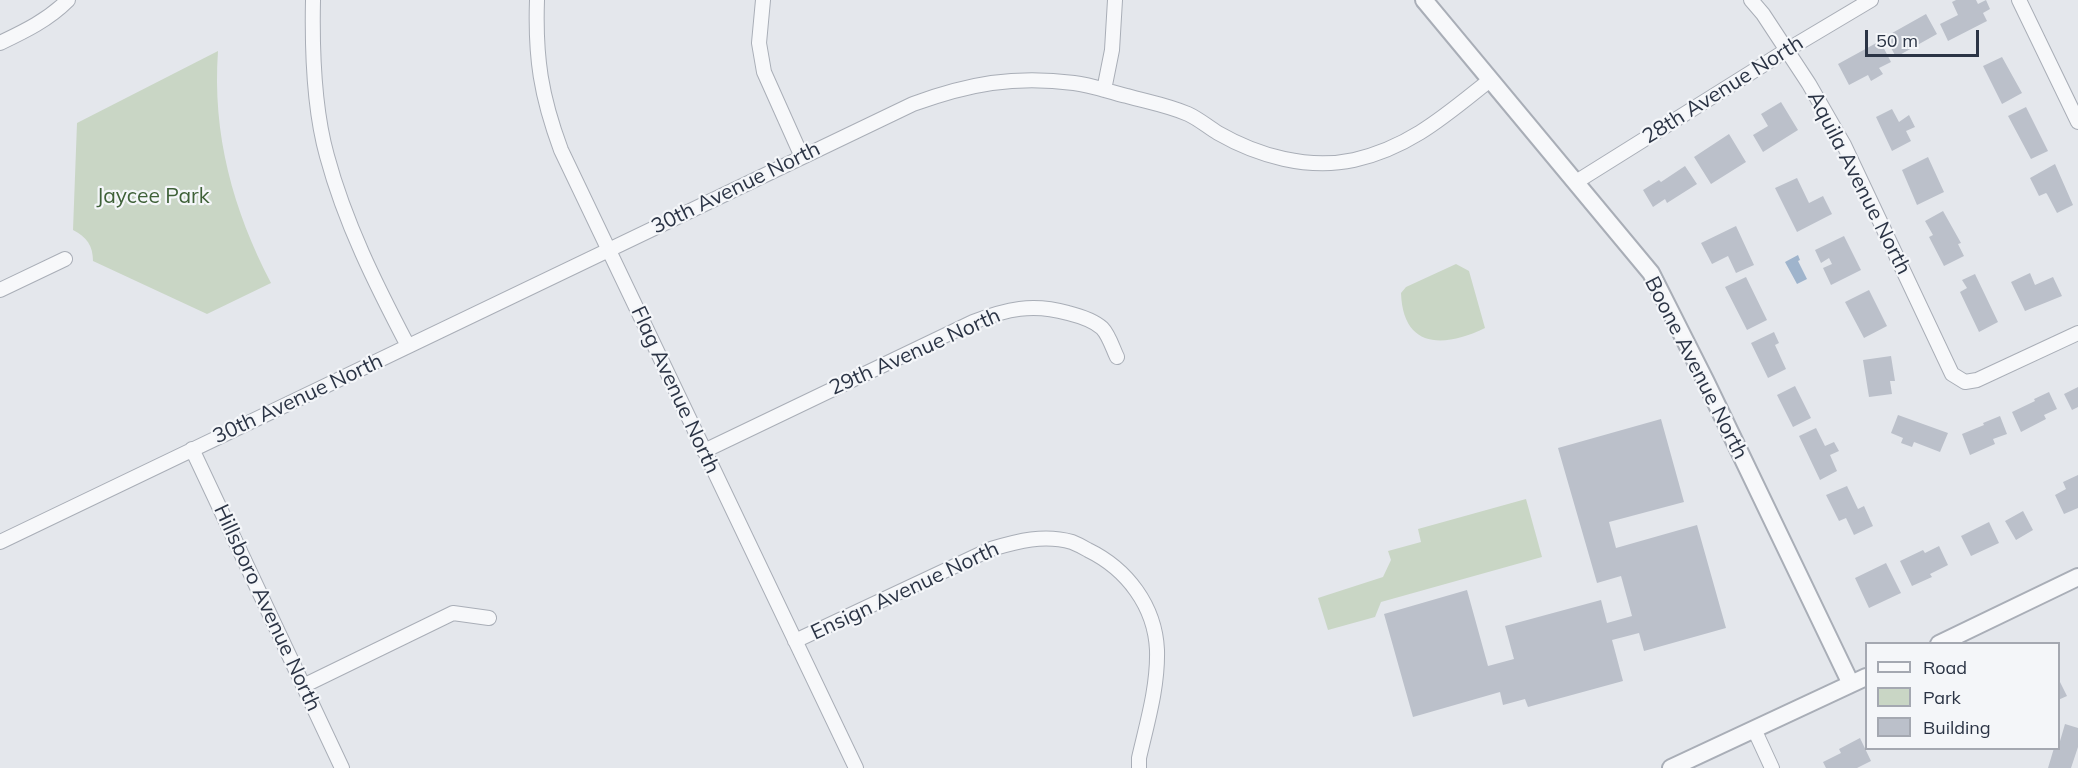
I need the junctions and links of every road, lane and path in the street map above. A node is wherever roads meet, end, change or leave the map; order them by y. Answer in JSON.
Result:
{"nodes":[{"id":1,"x":68,"y":0,"type":"edge"},
{"id":2,"x":313,"y":0,"type":"edge"},
{"id":3,"x":537,"y":0,"type":"edge"},
{"id":4,"x":763,"y":0,"type":"edge"},
{"id":5,"x":1115,"y":0,"type":"edge"},
{"id":6,"x":1424,"y":0,"type":"edge"},
{"id":7,"x":1751,"y":0,"type":"edge"},
{"id":8,"x":1871,"y":0,"type":"edge"},
{"id":9,"x":2019,"y":0,"type":"edge"},
{"id":10,"x":0,"y":43,"type":"edge"},
{"id":11,"x":1787,"y":50,"type":"junction"},
{"id":12,"x":1490,"y":80,"type":"junction"},
{"id":13,"x":1104,"y":90,"type":"junction"},
{"id":14,"x":2078,"y":122,"type":"edge"},
{"id":15,"x":802,"y":157,"type":"junction"},
{"id":16,"x":1576,"y":182,"type":"junction"},
{"id":17,"x":609,"y":250,"type":"junction"},
{"id":18,"x":65,"y":259,"type":"dead end"},
{"id":19,"x":0,"y":290,"type":"edge"},
{"id":20,"x":2078,"y":333,"type":"edge"},
{"id":21,"x":408,"y":346,"type":"junction"},
{"id":22,"x":1117,"y":357,"type":"dead end"},
{"id":23,"x":192,"y":449,"type":"junction"},
{"id":24,"x":704,"y":451,"type":"junction"},
{"id":25,"x":0,"y":542,"type":"edge"},
{"id":26,"x":2078,"y":577,"type":"edge"},
{"id":27,"x":489,"y":618,"type":"dead end"},
{"id":28,"x":795,"y":641,"type":"junction"},
{"id":29,"x":1944,"y":642,"type":"edge"},
{"id":30,"x":1859,"y":680,"type":"edge"},
{"id":31,"x":303,"y":686,"type":"junction"},
{"id":32,"x":1754,"y":729,"type":"junction"},
{"id":33,"x":342,"y":768,"type":"edge"},
{"id":34,"x":856,"y":768,"type":"edge"},
{"id":35,"x":1139,"y":768,"type":"edge"},
{"id":36,"x":1671,"y":768,"type":"edge"},
{"id":37,"x":1772,"y":768,"type":"edge"}],
"edges":[{"from":1,"to":10,"type":"street"},
{"from":2,"to":21,"type":"street"},
{"from":3,"to":17,"type":"street","name":"Flag Avenue North"},
{"from":4,"to":15,"type":"street"},
{"from":5,"to":13,"type":"street"},
{"from":6,"to":12,"type":"street","name":"Boone Avenue North"},
{"from":7,"to":11,"type":"street","name":"Aquila Avenue North"},
{"from":8,"to":11,"type":"street","name":"28th Avenue North"},
{"from":9,"to":14,"type":"street"},
{"from":11,"to":16,"type":"street","name":"28th Avenue North"},
{"from":11,"to":20,"type":"street","name":"Aquila Avenue North"},
{"from":12,"to":13,"type":"street","name":"30th Avenue North"},
{"from":12,"to":16,"type":"street","name":"Boone Avenue North"},
{"from":13,"to":15,"type":"street","name":"30th Avenue North"},
{"from":15,"to":17,"type":"street","name":"30th Avenue North"},
{"from":16,"to":30,"type":"street","name":"Boone Avenue North"},
{"from":17,"to":21,"type":"street","name":"30th Avenue North"},
{"from":17,"to":24,"type":"street","name":"Flag Avenue North"},
{"from":18,"to":19,"type":"street"},
{"from":21,"to":23,"type":"street","name":"30th Avenue North"},
{"from":22,"to":24,"type":"street","name":"29th Avenue North"},
{"from":23,"to":25,"type":"street","name":"30th Avenue North"},
{"from":23,"to":31,"type":"street","name":"Hillsboro Avenue North"},
{"from":24,"to":28,"type":"street","name":"Flag Avenue North"},
{"from":26,"to":29,"type":"street"},
{"from":27,"to":31,"type":"street"},
{"from":28,"to":34,"type":"street","name":"Flag Avenue North"},
{"from":28,"to":35,"type":"street","name":"Ensign Avenue North"},
{"from":30,"to":32,"type":"street"},
{"from":31,"to":33,"type":"street","name":"Hillsboro Avenue North"},
{"from":32,"to":36,"type":"street"},
{"from":32,"to":37,"type":"street"}]}
